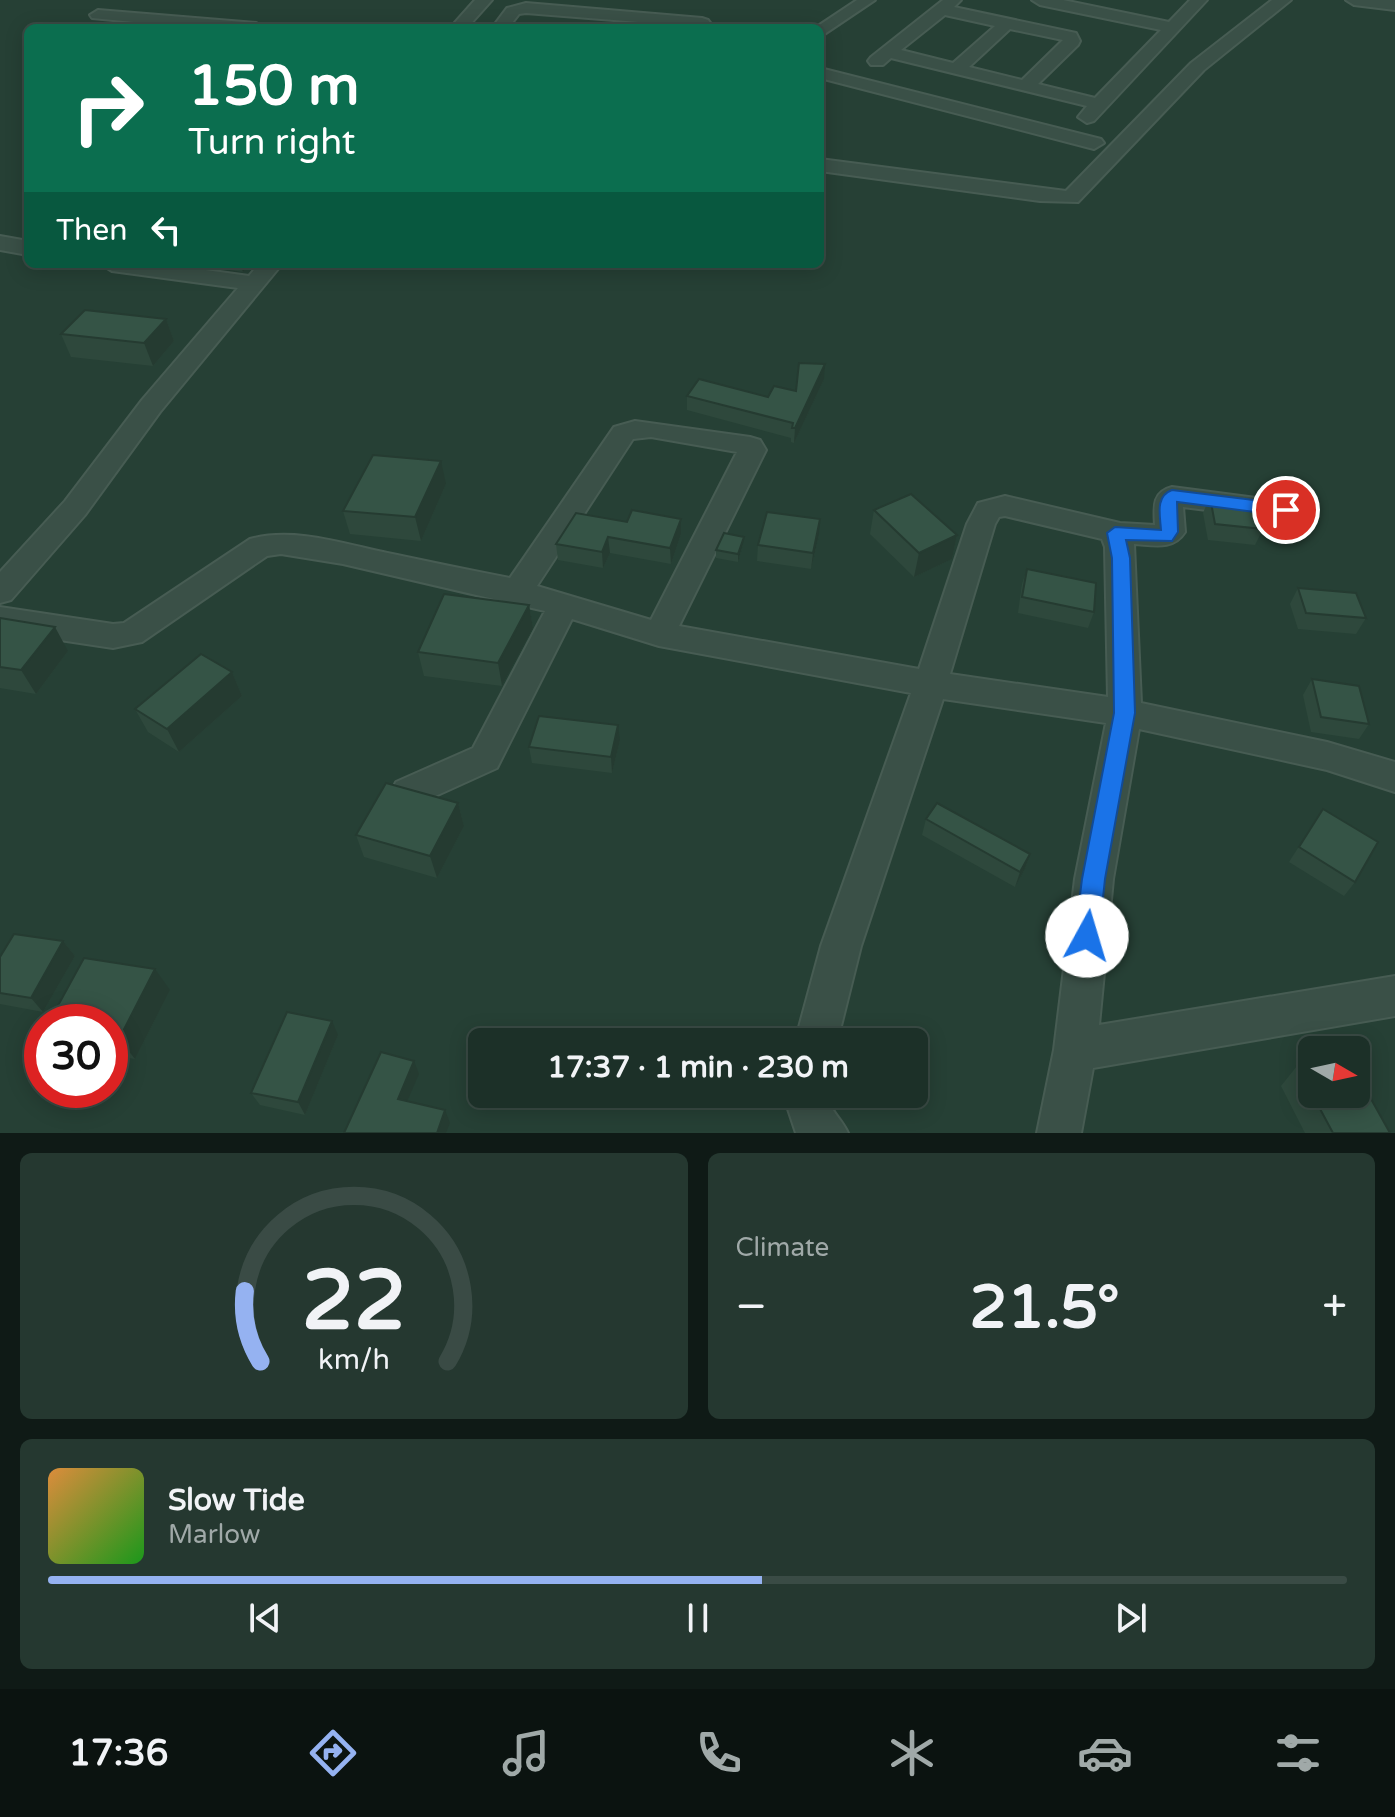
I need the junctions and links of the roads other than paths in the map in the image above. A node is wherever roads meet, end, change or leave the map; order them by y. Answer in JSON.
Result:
{"nodes":[{"id":1,"x":484,"y":0,"type":"edge"},
{"id":2,"x":867,"y":0,"type":"edge"},
{"id":3,"x":1040,"y":0,"type":"edge"},
{"id":4,"x":1199,"y":0,"type":"edge"},
{"id":5,"x":1283,"y":0,"type":"edge"},
{"id":6,"x":1354,"y":0,"type":"edge"},
{"id":7,"x":947,"y":5,"type":"edge"},
{"id":8,"x":1395,"y":5,"type":"edge"},
{"id":9,"x":209,"y":7,"type":"dead end"},
{"id":10,"x":98,"y":15,"type":"dead end"},
{"id":11,"x":190,"y":22,"type":"junction"},
{"id":12,"x":212,"y":24,"type":"edge"},
{"id":13,"x":462,"y":24,"type":"edge"},
{"id":14,"x":503,"y":24,"type":"edge"},
{"id":15,"x":703,"y":24,"type":"edge"},
{"id":16,"x":1006,"y":24,"type":"junction"},
{"id":17,"x":1170,"y":27,"type":"junction"},
{"id":18,"x":824,"y":29,"type":"edge"},
{"id":19,"x":888,"y":52,"type":"junction"},
{"id":20,"x":956,"y":69,"type":"junction"},
{"id":21,"x":824,"y":74,"type":"edge"},
{"id":22,"x":851,"y":81,"type":"junction"},
{"id":23,"x":1025,"y":86,"type":"junction"},
{"id":24,"x":1099,"y":104,"type":"junction"},
{"id":25,"x":1069,"y":137,"type":"junction"},
{"id":26,"x":1094,"y":143,"type":"dead end"},
{"id":27,"x":824,"y":166,"type":"edge"},
{"id":28,"x":0,"y":243,"type":"edge"},
{"id":29,"x":24,"y":247,"type":"edge"},
{"id":30,"x":172,"y":268,"type":"edge"},
{"id":31,"x":262,"y":274,"type":"edge"},
{"id":32,"x":1286,"y":510,"type":"dead end"},
{"id":33,"x":1115,"y":533,"type":"junction"},
{"id":34,"x":518,"y":591,"type":"junction"},
{"id":35,"x":0,"y":592,"type":"edge"},
{"id":36,"x":564,"y":605,"type":"junction"},
{"id":37,"x":0,"y":619,"type":"edge"},
{"id":38,"x":659,"y":634,"type":"junction"},
{"id":39,"x":931,"y":684,"type":"junction"},
{"id":40,"x":1125,"y":713,"type":"junction"},
{"id":41,"x":1395,"y":777,"type":"edge"},
{"id":42,"x":409,"y":793,"type":"edge"},
{"id":43,"x":1395,"y":996,"type":"edge"},
{"id":44,"x":820,"y":1028,"type":"edge"},
{"id":45,"x":1075,"y":1050,"type":"junction"},
{"id":46,"x":806,"y":1108,"type":"edge"},
{"id":47,"x":826,"y":1133,"type":"edge"},
{"id":48,"x":1059,"y":1133,"type":"edge"}],
"edges":[{"from":1,"to":13,"type":"street"},
{"from":2,"to":18,"type":"street"},
{"from":3,"to":17,"type":"street"},
{"from":4,"to":17,"type":"street"},
{"from":5,"to":27,"type":"street"},
{"from":6,"to":8,"type":"street"},
{"from":7,"to":16,"type":"street"},
{"from":7,"to":19,"type":"street"},
{"from":9,"to":11,"type":"street"},
{"from":10,"to":11,"type":"street"},
{"from":11,"to":12,"type":"street"},
{"from":14,"to":15,"type":"street"},
{"from":16,"to":20,"type":"street"},
{"from":16,"to":23,"type":"street"},
{"from":17,"to":24,"type":"street"},
{"from":19,"to":20,"type":"street"},
{"from":19,"to":22,"type":"street"},
{"from":20,"to":23,"type":"street"},
{"from":21,"to":22,"type":"street"},
{"from":22,"to":25,"type":"street"},
{"from":23,"to":24,"type":"street"},
{"from":24,"to":25,"type":"street"},
{"from":25,"to":26,"type":"street"},
{"from":28,"to":29,"type":"street"},
{"from":30,"to":31,"type":"street"},
{"from":31,"to":35,"type":"street"},
{"from":32,"to":33,"type":"street"},
{"from":33,"to":39,"type":"street"},
{"from":33,"to":40,"type":"street"},
{"from":34,"to":36,"type":"street"},
{"from":34,"to":37,"type":"street"},
{"from":34,"to":38,"type":"street"},
{"from":36,"to":38,"type":"street"},
{"from":36,"to":42,"type":"street"},
{"from":38,"to":39,"type":"street"},
{"from":39,"to":40,"type":"street"},
{"from":39,"to":44,"type":"street"},
{"from":40,"to":41,"type":"street"},
{"from":40,"to":45,"type":"street"},
{"from":43,"to":45,"type":"street"},
{"from":45,"to":48,"type":"street"},
{"from":46,"to":47,"type":"street"}]}
